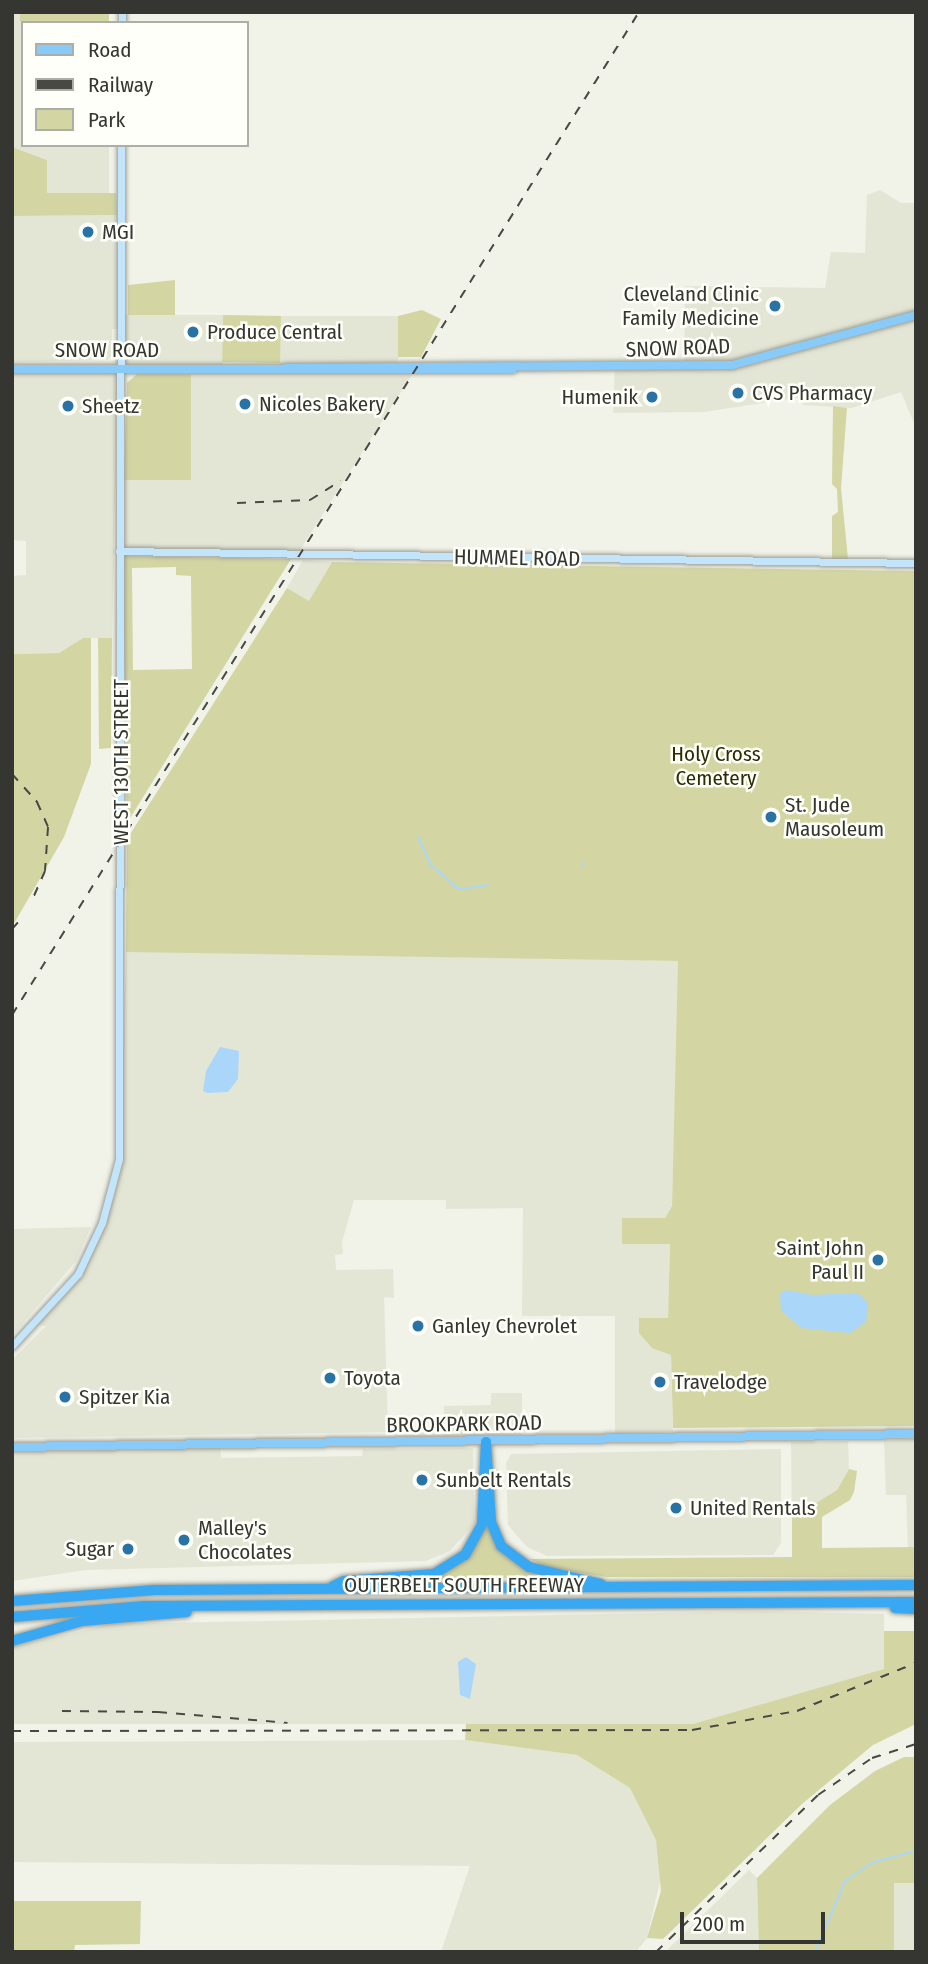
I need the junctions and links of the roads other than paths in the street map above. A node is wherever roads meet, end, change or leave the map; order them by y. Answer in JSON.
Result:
{"nodes":[{"id":1,"x":121,"y":147,"type":"edge"},
{"id":2,"x":916,"y":315,"type":"edge"},
{"id":3,"x":121,"y":368,"type":"junction"},
{"id":4,"x":12,"y":369,"type":"edge"},
{"id":5,"x":119,"y":551,"type":"junction"},
{"id":6,"x":916,"y":563,"type":"edge"},
{"id":7,"x":12,"y":1346,"type":"edge"},
{"id":8,"x":916,"y":1434,"type":"edge"},
{"id":9,"x":486,"y":1442,"type":"junction"},
{"id":10,"x":12,"y":1447,"type":"edge"},
{"id":11,"x":916,"y":1585,"type":"edge"},
{"id":12,"x":604,"y":1587,"type":"junction"},
{"id":13,"x":332,"y":1588,"type":"junction"},
{"id":14,"x":12,"y":1601,"type":"edge"},
{"id":15,"x":821,"y":1602,"type":"junction"},
{"id":16,"x":916,"y":1602,"type":"edge"},
{"id":17,"x":252,"y":1605,"type":"junction"},
{"id":18,"x":916,"y":1609,"type":"edge"},
{"id":19,"x":12,"y":1618,"type":"edge"},
{"id":20,"x":12,"y":1641,"type":"edge"}],
"edges":[{"from":1,"to":3,"type":"main road","name":"WEST 130TH STREET"},
{"from":2,"to":3,"type":"main road","name":"SNOW ROAD"},
{"from":3,"to":4,"type":"main road","name":"SNOW ROAD"},
{"from":3,"to":5,"type":"main road","name":"WEST 130TH STREET"},
{"from":5,"to":6,"type":"main road","name":"HUMMEL ROAD"},
{"from":5,"to":7,"type":"main road","name":"WEST 130TH STREET"},
{"from":8,"to":9,"type":"main road","name":"BROOKPARK ROAD"},
{"from":9,"to":10,"type":"main road","name":"BROOKPARK ROAD"},
{"from":9,"to":12,"type":"highway"},
{"from":9,"to":13,"type":"highway"},
{"from":11,"to":12,"type":"highway","name":"OUTERBELT SOUTH FREEWAY"},
{"from":12,"to":13,"type":"highway","name":"OUTERBELT SOUTH FREEWAY"},
{"from":13,"to":14,"type":"highway","name":"OUTERBELT SOUTH FREEWAY"},
{"from":15,"to":16,"type":"highway","name":"OUTERBELT SOUTH FREEWAY"},
{"from":15,"to":17,"type":"highway","name":"OUTERBELT SOUTH FREEWAY"},
{"from":15,"to":18,"type":"highway"},
{"from":17,"to":19,"type":"highway","name":"OUTERBELT SOUTH FREEWAY"},
{"from":17,"to":20,"type":"highway"}]}
